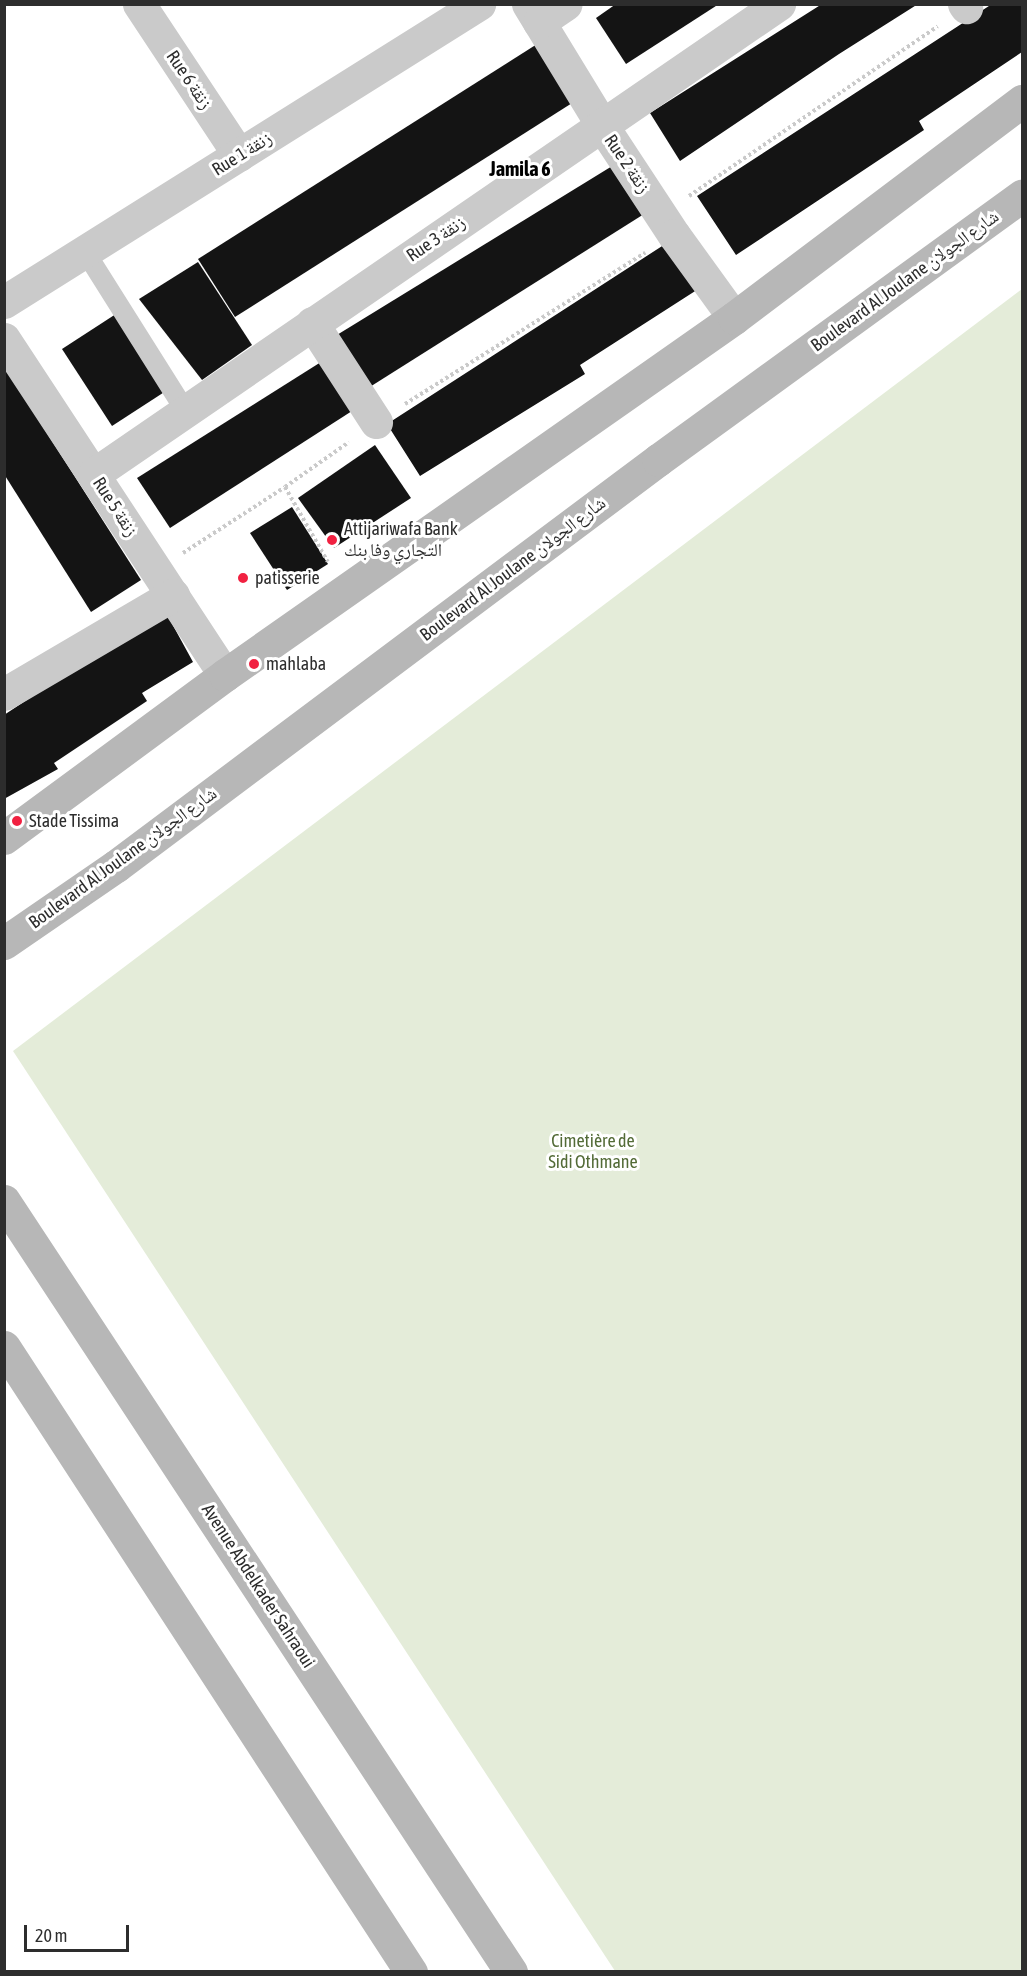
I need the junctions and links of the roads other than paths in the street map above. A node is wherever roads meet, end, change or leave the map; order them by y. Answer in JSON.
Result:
{"nodes":[{"id":1,"x":139,"y":4,"type":"edge"},
{"id":2,"x":479,"y":4,"type":"edge"},
{"id":3,"x":779,"y":4,"type":"edge"},
{"id":4,"x":544,"y":10,"type":"edge"},
{"id":5,"x":1023,"y":101,"type":"edge"},
{"id":6,"x":603,"y":127,"type":"junction"},
{"id":7,"x":239,"y":155,"type":"junction"},
{"id":8,"x":1023,"y":196,"type":"edge"},
{"id":9,"x":86,"y":253,"type":"junction"},
{"id":10,"x":4,"y":302,"type":"edge"},
{"id":11,"x":734,"y":318,"type":"junction"},
{"id":12,"x":312,"y":323,"type":"junction"},
{"id":13,"x":4,"y":339,"type":"edge"},
{"id":14,"x":185,"y":410,"type":"junction"},
{"id":15,"x":376,"y":422,"type":"road end"},
{"id":16,"x":94,"y":474,"type":"junction"},
{"id":17,"x":165,"y":582,"type":"junction"},
{"id":18,"x":225,"y":675,"type":"junction"},
{"id":19,"x":4,"y":694,"type":"edge"},
{"id":20,"x":4,"y":838,"type":"edge"},
{"id":21,"x":4,"y":943,"type":"edge"},
{"id":22,"x":4,"y":1201,"type":"edge"},
{"id":23,"x":4,"y":1347,"type":"edge"},
{"id":24,"x":411,"y":1971,"type":"edge"},
{"id":25,"x":511,"y":1971,"type":"edge"}],
"edges":[{"from":1,"to":7,"type":"street","name":"Rue 6 زنقة"},
{"from":2,"to":7,"type":"street","name":"Rue 1 زنقة"},
{"from":3,"to":6,"type":"street","name":"Rue 3 زنقة"},
{"from":4,"to":6,"type":"street","name":"Rue 2 زنقة"},
{"from":5,"to":11,"type":"main road"},
{"from":6,"to":11,"type":"street","name":"Rue 2 زنقة"},
{"from":6,"to":12,"type":"street","name":"Rue 3 زنقة"},
{"from":7,"to":9,"type":"street","name":"Rue 1 زنقة"},
{"from":8,"to":21,"type":"main road","name":"Boulevard Al Joulane شارع الجولان"},
{"from":9,"to":10,"type":"street","name":"Rue 1 زنقة"},
{"from":9,"to":14,"type":"lane"},
{"from":11,"to":18,"type":"main road"},
{"from":12,"to":14,"type":"street","name":"Rue 3 زنقة"},
{"from":12,"to":15,"type":"street"},
{"from":13,"to":16,"type":"street","name":"Rue 5 زنقة"},
{"from":14,"to":16,"type":"street","name":"Rue 3 زنقة"},
{"from":16,"to":17,"type":"street","name":"Rue 5 زنقة"},
{"from":17,"to":18,"type":"street","name":"Rue 5 زنقة"},
{"from":17,"to":19,"type":"street"},
{"from":18,"to":20,"type":"main road"},
{"from":22,"to":25,"type":"main road","name":"Avenue Abdelkader Sahraoui"},
{"from":23,"to":24,"type":"main road"}]}
